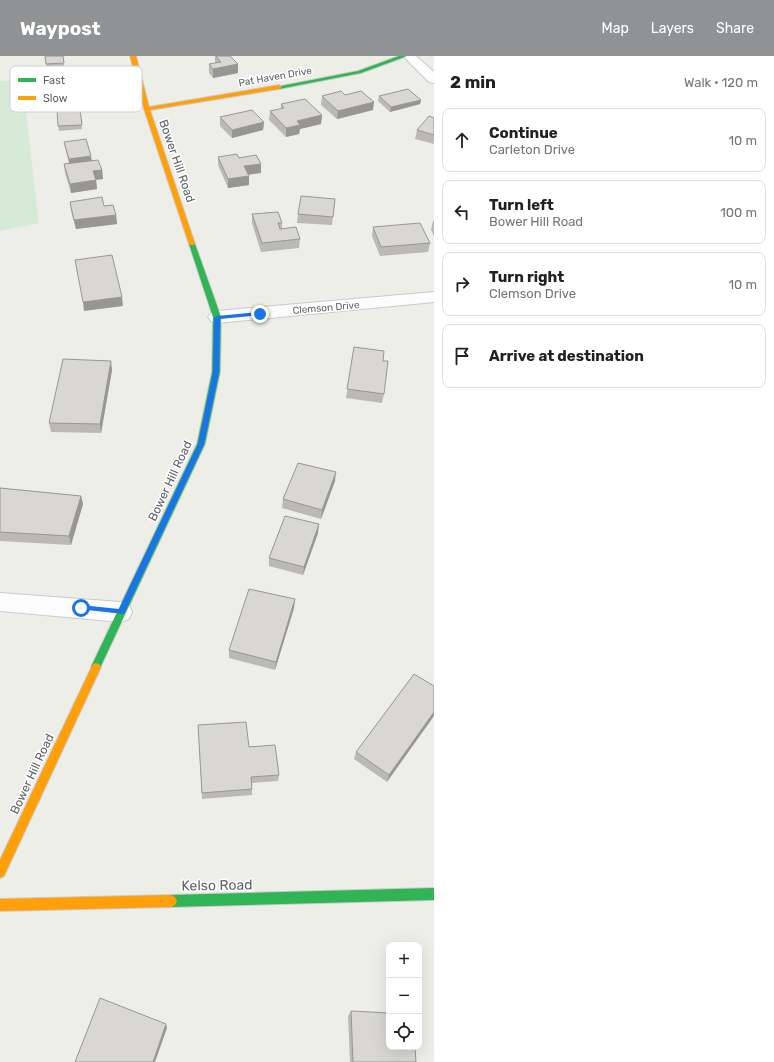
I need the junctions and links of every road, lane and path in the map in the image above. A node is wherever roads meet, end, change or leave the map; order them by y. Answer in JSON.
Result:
{"nodes":[{"id":1,"x":133,"y":56,"type":"edge"},
{"id":2,"x":404,"y":56,"type":"edge"},
{"id":3,"x":409,"y":56,"type":"edge"},
{"id":4,"x":136,"y":66,"type":"edge"},
{"id":5,"x":434,"y":78,"type":"edge"},
{"id":6,"x":142,"y":90,"type":"edge"},
{"id":7,"x":147,"y":109,"type":"junction"},
{"id":8,"x":434,"y":297,"type":"edge"},
{"id":9,"x":217,"y":318,"type":"junction"},
{"id":10,"x":0,"y":602,"type":"edge"},
{"id":11,"x":121,"y":612,"type":"junction"},
{"id":12,"x":0,"y":872,"type":"edge"},
{"id":13,"x":434,"y":894,"type":"edge"},
{"id":14,"x":0,"y":905,"type":"edge"}],
"edges":[{"from":1,"to":4,"type":"main road","name":"Bower Hill Road"},
{"from":2,"to":7,"type":"main road","name":"Pat Haven Drive"},
{"from":3,"to":5,"type":"street"},
{"from":6,"to":7,"type":"main road","name":"Bower Hill Road"},
{"from":7,"to":9,"type":"main road","name":"Bower Hill Road"},
{"from":8,"to":9,"type":"street","name":"Clemson Drive"},
{"from":9,"to":11,"type":"main road","name":"Bower Hill Road"},
{"from":10,"to":11,"type":"street"},
{"from":11,"to":12,"type":"main road","name":"Bower Hill Road"},
{"from":13,"to":14,"type":"main road","name":"Kelso Road"}]}
